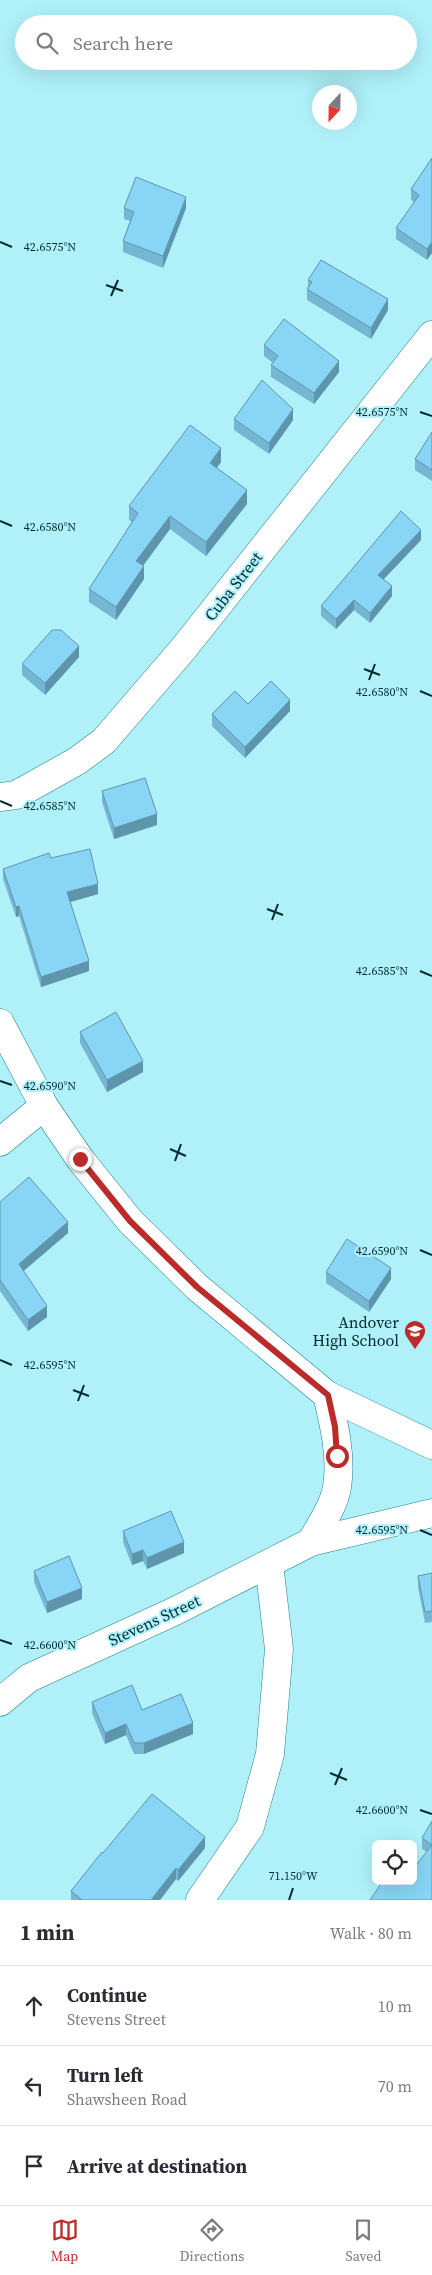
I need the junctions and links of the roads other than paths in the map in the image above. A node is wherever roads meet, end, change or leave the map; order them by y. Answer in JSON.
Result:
{"nodes":[{"id":1,"x":432,"y":335,"type":"edge"},
{"id":2,"x":0,"y":797,"type":"edge"},
{"id":3,"x":0,"y":1023,"type":"edge"},
{"id":4,"x":44,"y":1106,"type":"junction"},
{"id":5,"x":0,"y":1142,"type":"edge"},
{"id":6,"x":328,"y":1395,"type":"junction"},
{"id":7,"x":432,"y":1445,"type":"edge"},
{"id":8,"x":432,"y":1513,"type":"edge"},
{"id":9,"x":311,"y":1542,"type":"junction"},
{"id":10,"x":269,"y":1564,"type":"junction"},
{"id":11,"x":0,"y":1702,"type":"edge"},
{"id":12,"x":200,"y":1900,"type":"edge"}],
"edges":[{"from":1,"to":2,"type":"main road","name":"Cuba Street"},
{"from":3,"to":4,"type":"main road"},
{"from":4,"to":5,"type":"main road"},
{"from":4,"to":6,"type":"main road"},
{"from":6,"to":7,"type":"main road"},
{"from":6,"to":9,"type":"main road"},
{"from":8,"to":9,"type":"main road","name":"Stevens Street"},
{"from":9,"to":10,"type":"main road","name":"Stevens Street"},
{"from":10,"to":11,"type":"main road","name":"Stevens Street"},
{"from":10,"to":12,"type":"main road"}]}
